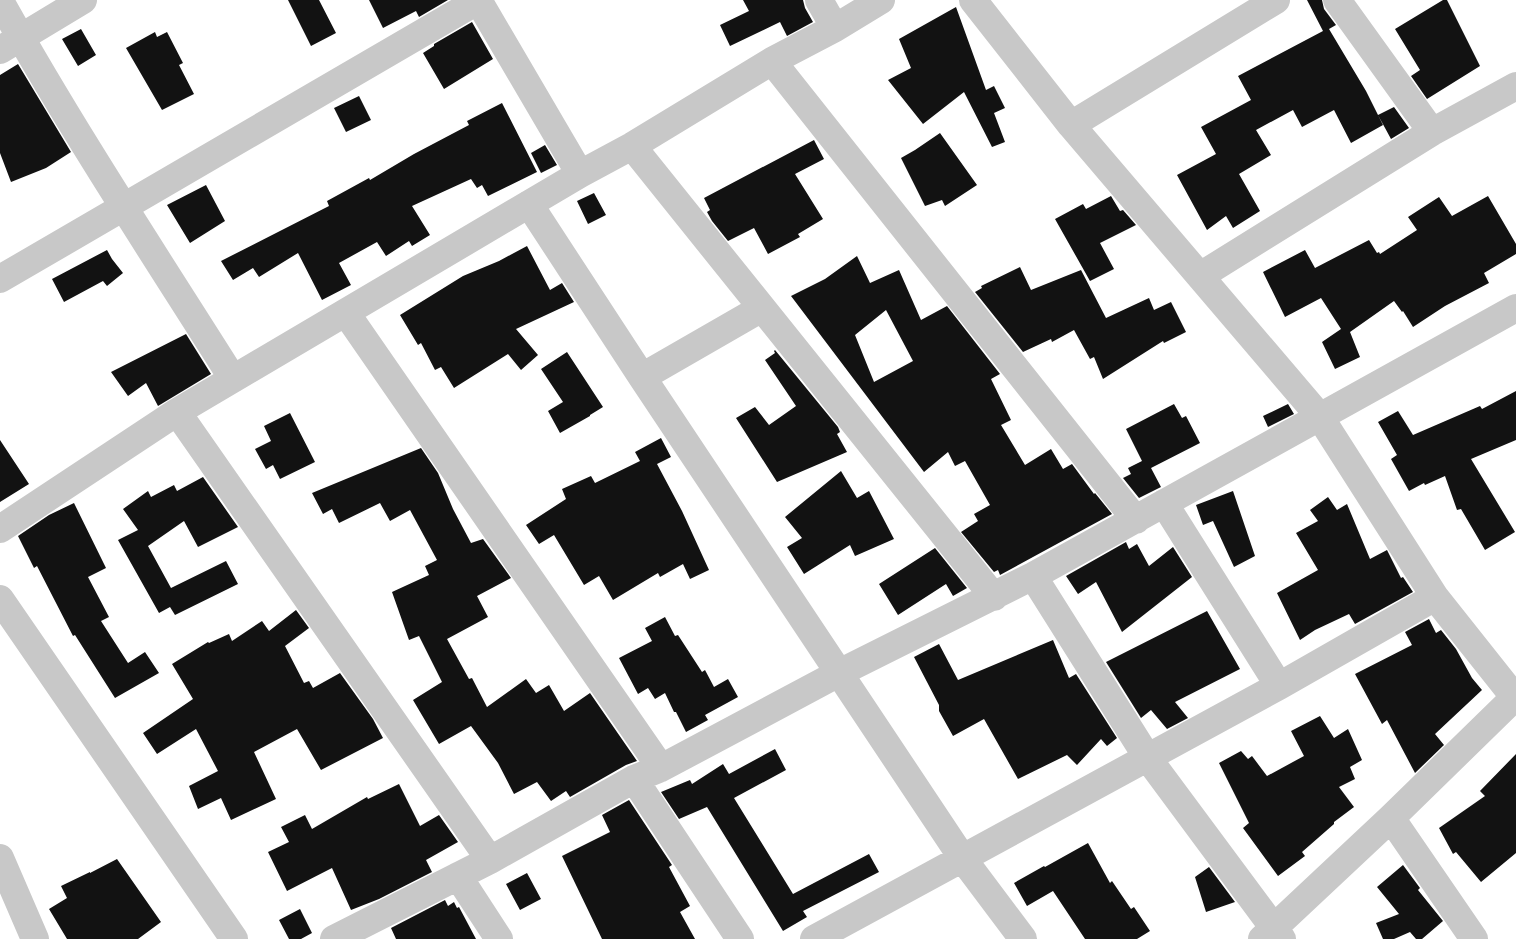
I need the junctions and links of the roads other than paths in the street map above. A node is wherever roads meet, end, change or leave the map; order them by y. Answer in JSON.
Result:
{"nodes":[{"id":1,"x":0,"y":0,"type":"edge"},
{"id":2,"x":83,"y":0,"type":"edge"},
{"id":3,"x":479,"y":0,"type":"edge"},
{"id":4,"x":819,"y":0,"type":"edge"},
{"id":5,"x":881,"y":0,"type":"edge"},
{"id":6,"x":973,"y":0,"type":"edge"},
{"id":7,"x":1276,"y":0,"type":"edge"},
{"id":8,"x":1337,"y":0,"type":"edge"},
{"id":9,"x":835,"y":28,"type":"junction"},
{"id":10,"x":10,"y":44,"type":"edge"},
{"id":11,"x":772,"y":61,"type":"junction"},
{"id":12,"x":1516,"y":86,"type":"edge"},
{"id":13,"x":1071,"y":125,"type":"junction"},
{"id":14,"x":1432,"y":132,"type":"junction"},
{"id":15,"x":632,"y":146,"type":"junction"},
{"id":16,"x":580,"y":174,"type":"junction"},
{"id":17,"x":529,"y":204,"type":"junction"},
{"id":18,"x":123,"y":206,"type":"junction"},
{"id":19,"x":1200,"y":276,"type":"junction"},
{"id":20,"x":0,"y":278,"type":"edge"},
{"id":21,"x":762,"y":308,"type":"junction"},
{"id":22,"x":1516,"y":308,"type":"edge"},
{"id":23,"x":346,"y":313,"type":"junction"},
{"id":24,"x":642,"y":378,"type":"junction"},
{"id":25,"x":233,"y":379,"type":"junction"},
{"id":26,"x":177,"y":412,"type":"junction"},
{"id":27,"x":1320,"y":417,"type":"junction"},
{"id":28,"x":1164,"y":503,"type":"junction"},
{"id":29,"x":1136,"y":520,"type":"junction"},
{"id":30,"x":0,"y":529,"type":"edge"},
{"id":31,"x":1033,"y":576,"type":"junction"},
{"id":32,"x":994,"y":597,"type":"junction"},
{"id":33,"x":1435,"y":598,"type":"junction"},
{"id":34,"x":0,"y":599,"type":"edge"},
{"id":35,"x":839,"y":673,"type":"junction"},
{"id":36,"x":1279,"y":686,"type":"junction"},
{"id":37,"x":1516,"y":697,"type":"edge"},
{"id":38,"x":1147,"y":757,"type":"junction"},
{"id":39,"x":660,"y":768,"type":"junction"},
{"id":40,"x":634,"y":779,"type":"junction"},
{"id":41,"x":1391,"y":818,"type":"junction"},
{"id":42,"x":963,"y":859,"type":"junction"},
{"id":43,"x":490,"y":860,"type":"junction"},
{"id":44,"x":2,"y":867,"type":"edge"},
{"id":45,"x":458,"y":876,"type":"junction"},
{"id":46,"x":1273,"y":935,"type":"edge"},
{"id":47,"x":35,"y":939,"type":"edge"},
{"id":48,"x":234,"y":939,"type":"edge"},
{"id":49,"x":334,"y":939,"type":"edge"},
{"id":50,"x":499,"y":939,"type":"edge"},
{"id":51,"x":740,"y":939,"type":"edge"},
{"id":52,"x":814,"y":939,"type":"edge"},
{"id":53,"x":1023,"y":939,"type":"edge"},
{"id":54,"x":1474,"y":939,"type":"edge"}],
"edges":[{"from":1,"to":10,"type":"street"},
{"from":2,"to":10,"type":"street"},
{"from":3,"to":16,"type":"street"},
{"from":3,"to":18,"type":"street"},
{"from":4,"to":9,"type":"street"},
{"from":5,"to":9,"type":"street"},
{"from":6,"to":13,"type":"street"},
{"from":7,"to":13,"type":"street"},
{"from":8,"to":14,"type":"street"},
{"from":9,"to":11,"type":"street"},
{"from":10,"to":18,"type":"street"},
{"from":11,"to":15,"type":"street"},
{"from":11,"to":29,"type":"street"},
{"from":12,"to":14,"type":"street"},
{"from":13,"to":19,"type":"street"},
{"from":14,"to":19,"type":"street"},
{"from":15,"to":16,"type":"street"},
{"from":15,"to":21,"type":"street"},
{"from":16,"to":17,"type":"street"},
{"from":17,"to":23,"type":"street"},
{"from":17,"to":24,"type":"street"},
{"from":18,"to":20,"type":"street"},
{"from":18,"to":25,"type":"street"},
{"from":19,"to":27,"type":"street"},
{"from":21,"to":24,"type":"street"},
{"from":21,"to":32,"type":"street"},
{"from":22,"to":27,"type":"street"},
{"from":23,"to":25,"type":"street"},
{"from":23,"to":39,"type":"street"},
{"from":24,"to":35,"type":"street"},
{"from":25,"to":26,"type":"street"},
{"from":26,"to":30,"type":"street"},
{"from":26,"to":43,"type":"street"},
{"from":27,"to":28,"type":"street"},
{"from":27,"to":33,"type":"street"},
{"from":28,"to":29,"type":"street"},
{"from":28,"to":36,"type":"street"},
{"from":29,"to":31,"type":"street"},
{"from":31,"to":32,"type":"street"},
{"from":31,"to":38,"type":"street"},
{"from":32,"to":35,"type":"street"},
{"from":33,"to":36,"type":"street"},
{"from":33,"to":37,"type":"street"},
{"from":34,"to":48,"type":"street"},
{"from":35,"to":39,"type":"street"},
{"from":35,"to":42,"type":"street"},
{"from":36,"to":38,"type":"street"},
{"from":37,"to":41,"type":"street"},
{"from":38,"to":42,"type":"street"},
{"from":38,"to":46,"type":"street"},
{"from":39,"to":40,"type":"street"},
{"from":40,"to":43,"type":"street"},
{"from":40,"to":51,"type":"street"},
{"from":41,"to":46,"type":"street"},
{"from":41,"to":54,"type":"street"},
{"from":42,"to":52,"type":"street"},
{"from":42,"to":53,"type":"street"},
{"from":43,"to":45,"type":"street"},
{"from":44,"to":47,"type":"street"},
{"from":45,"to":49,"type":"street"},
{"from":45,"to":50,"type":"street"}]}
